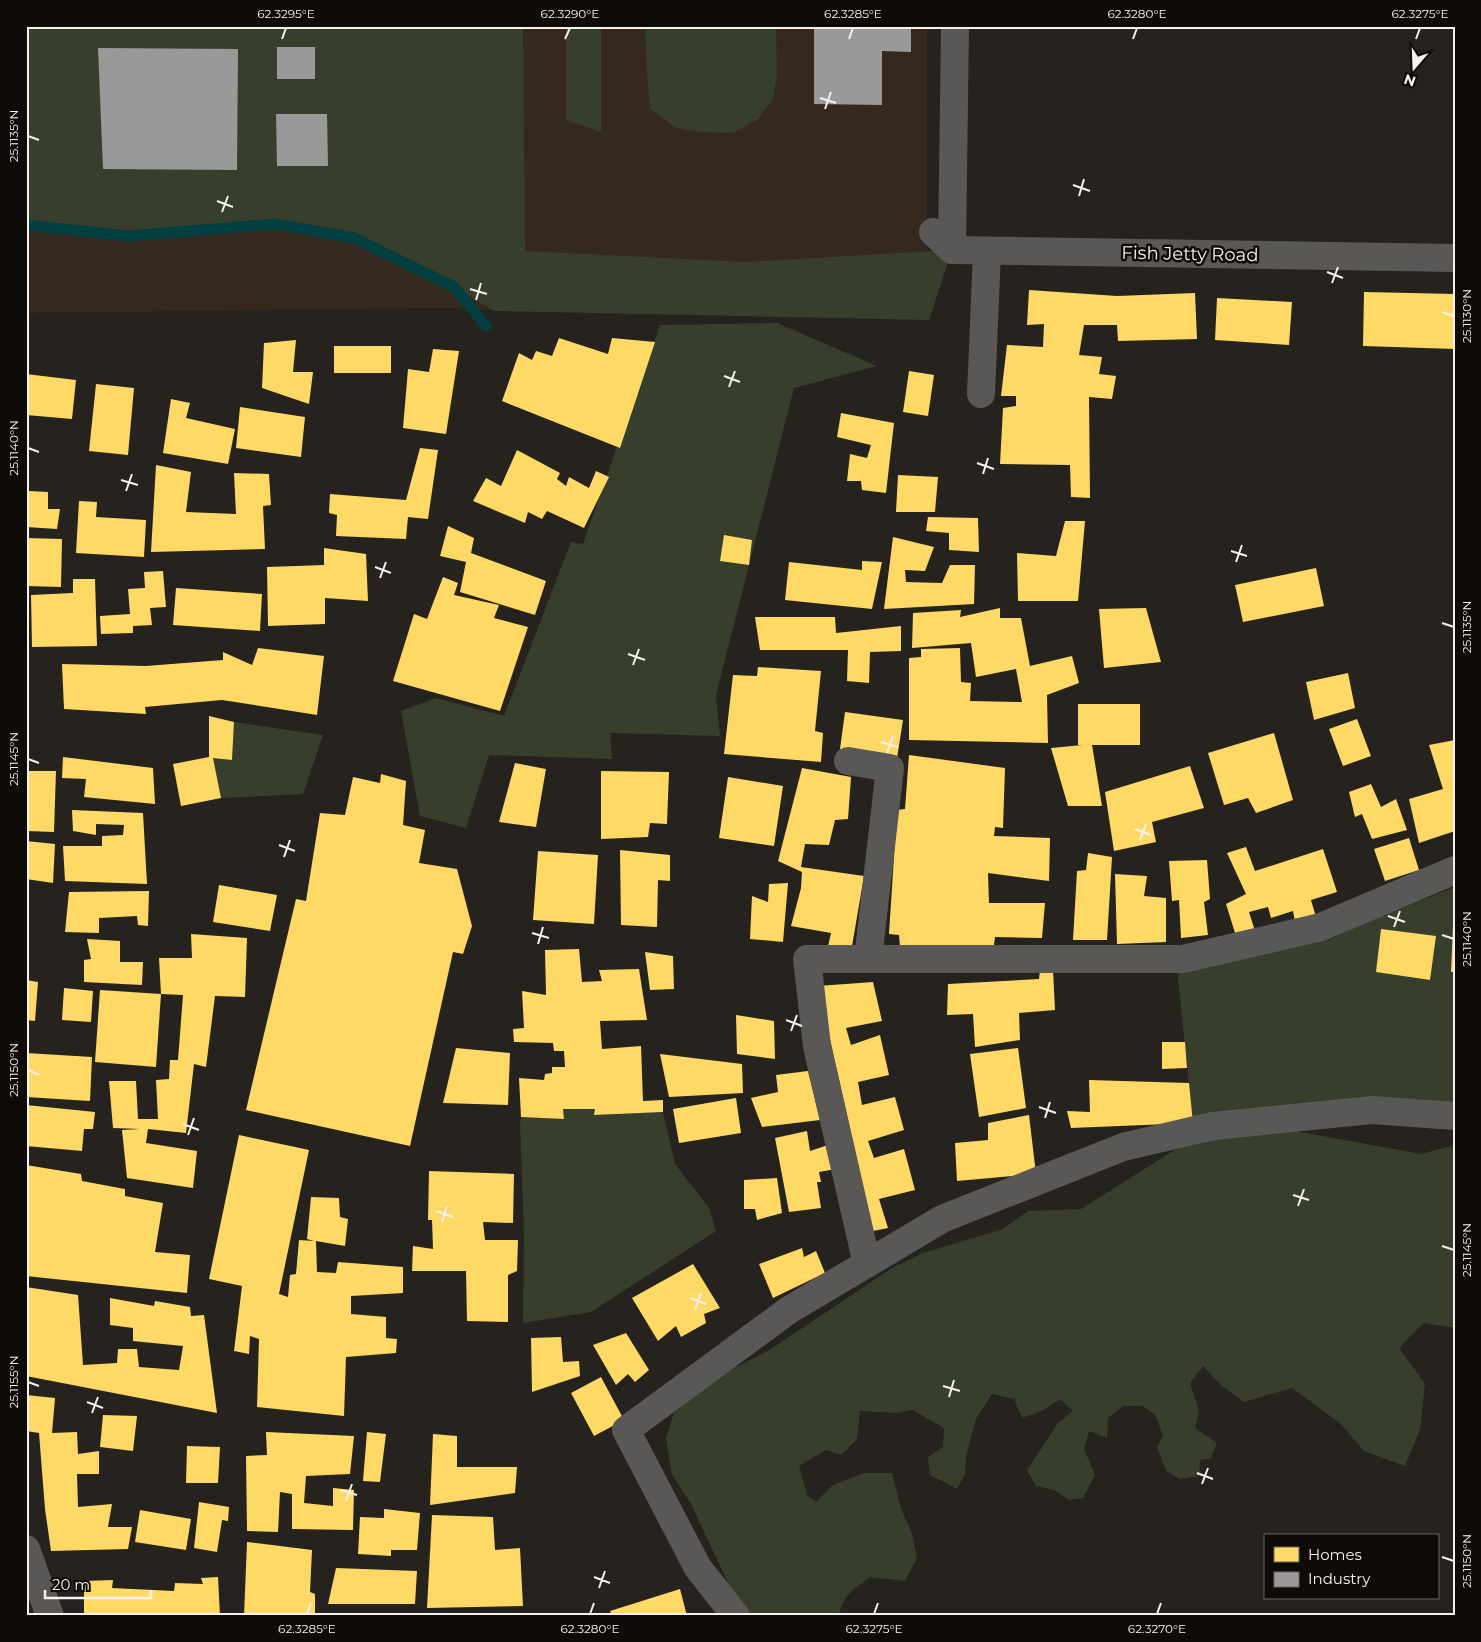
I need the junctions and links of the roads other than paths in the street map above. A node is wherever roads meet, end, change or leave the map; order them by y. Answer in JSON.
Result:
{"nodes":[{"id":1,"x":955,"y":26,"type":"edge"},
{"id":2,"x":987,"y":251,"type":"junction"},
{"id":3,"x":1455,"y":258,"type":"edge"},
{"id":4,"x":981,"y":394,"type":"dead end"},
{"id":5,"x":848,"y":761,"type":"dead end"},
{"id":6,"x":1455,"y":870,"type":"edge"},
{"id":7,"x":868,"y":959,"type":"junction"},
{"id":8,"x":1455,"y":1116,"type":"edge"},
{"id":9,"x":868,"y":1264,"type":"junction"},
{"id":10,"x":26,"y":1549,"type":"edge"},
{"id":11,"x":50,"y":1616,"type":"edge"},
{"id":12,"x":736,"y":1616,"type":"edge"}],
"edges":[{"from":1,"to":2,"type":"street","name":"Fish Jetty Road"},
{"from":2,"to":3,"type":"street","name":"Fish Jetty Road"},
{"from":2,"to":4,"type":"street"},
{"from":5,"to":7,"type":"street"},
{"from":6,"to":7,"type":"street"},
{"from":7,"to":9,"type":"street"},
{"from":8,"to":9,"type":"street"},
{"from":9,"to":12,"type":"street"},
{"from":10,"to":11,"type":"street"}]}
